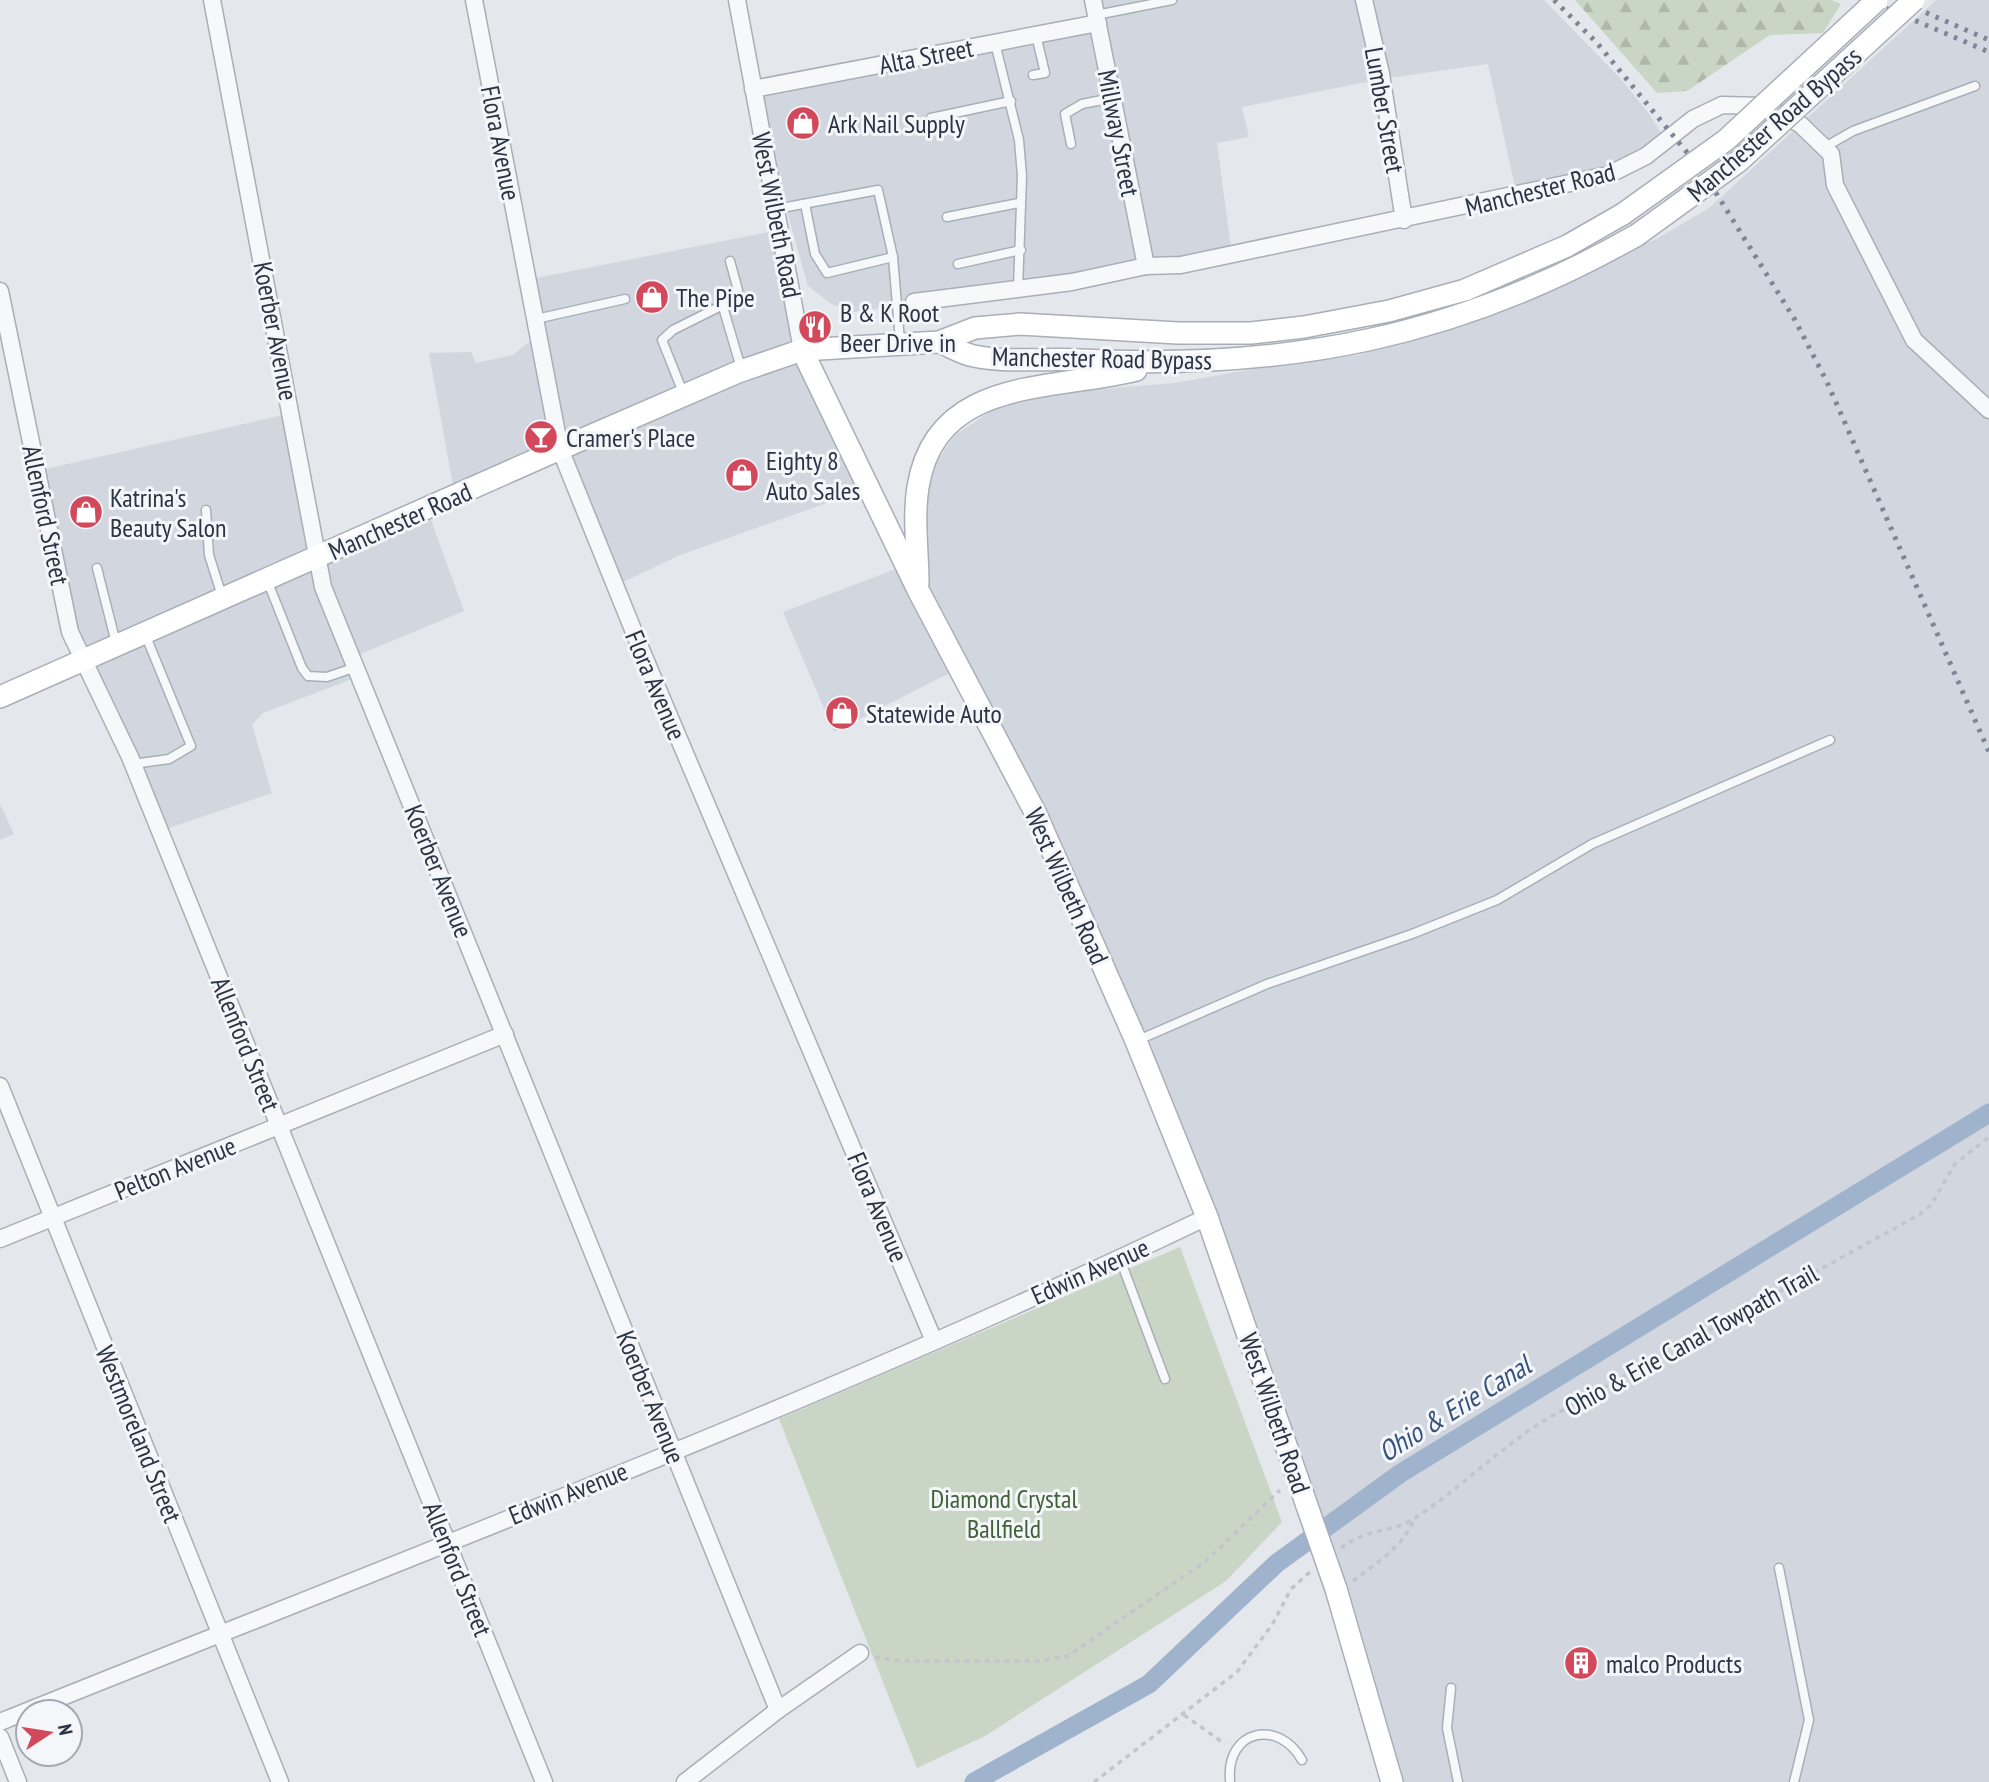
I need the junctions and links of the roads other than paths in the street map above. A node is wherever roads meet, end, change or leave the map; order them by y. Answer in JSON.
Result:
{"nodes":[{"id":1,"x":212,"y":0,"type":"edge"},
{"id":2,"x":474,"y":0,"type":"edge"},
{"id":3,"x":737,"y":0,"type":"edge"},
{"id":4,"x":1172,"y":0,"type":"edge"},
{"id":5,"x":1364,"y":0,"type":"edge"},
{"id":6,"x":1877,"y":0,"type":"edge"},
{"id":7,"x":1914,"y":0,"type":"edge"},
{"id":8,"x":1095,"y":13,"type":"edge"},
{"id":9,"x":1036,"y":35,"type":"junction"},
{"id":10,"x":995,"y":43,"type":"junction"},
{"id":11,"x":1034,"y":75,"type":"dead end"},
{"id":12,"x":1975,"y":86,"type":"dead end"},
{"id":13,"x":754,"y":89,"type":"junction"},
{"id":14,"x":1112,"y":98,"type":"junction"},
{"id":15,"x":1011,"y":101,"type":"junction"},
{"id":16,"x":931,"y":118,"type":"dead end"},
{"id":17,"x":1071,"y":145,"type":"dead end"},
{"id":18,"x":1825,"y":147,"type":"junction"},
{"id":19,"x":805,"y":204,"type":"junction"},
{"id":20,"x":1019,"y":204,"type":"junction"},
{"id":21,"x":776,"y":209,"type":"junction"},
{"id":22,"x":947,"y":217,"type":"dead end"},
{"id":23,"x":1404,"y":220,"type":"junction"},
{"id":24,"x":1021,"y":250,"type":"junction"},
{"id":25,"x":893,"y":257,"type":"junction"},
{"id":26,"x":730,"y":261,"type":"dead end"},
{"id":27,"x":958,"y":264,"type":"dead end"},
{"id":28,"x":1146,"y":266,"type":"junction"},
{"id":29,"x":1018,"y":289,"type":"junction"},
{"id":30,"x":0,"y":290,"type":"edge"},
{"id":31,"x":625,"y":299,"type":"dead end"},
{"id":32,"x":914,"y":302,"type":"dead end"},
{"id":33,"x":723,"y":307,"type":"junction"},
{"id":34,"x":536,"y":319,"type":"junction"},
{"id":35,"x":939,"y":342,"type":"junction"},
{"id":36,"x":901,"y":344,"type":"junction"},
{"id":37,"x":802,"y":350,"type":"junction"},
{"id":38,"x":1160,"y":364,"type":"junction"},
{"id":39,"x":742,"y":371,"type":"junction"},
{"id":40,"x":685,"y":395,"type":"junction"},
{"id":41,"x":1989,"y":410,"type":"edge"},
{"id":42,"x":560,"y":449,"type":"junction"},
{"id":43,"x":206,"y":510,"type":"dead end"},
{"id":44,"x":318,"y":557,"type":"junction"},
{"id":45,"x":97,"y":568,"type":"dead end"},
{"id":46,"x":267,"y":580,"type":"junction"},
{"id":47,"x":918,"y":590,"type":"junction"},
{"id":48,"x":223,"y":599,"type":"junction"},
{"id":49,"x":145,"y":634,"type":"junction"},
{"id":50,"x":117,"y":646,"type":"junction"},
{"id":51,"x":85,"y":661,"type":"junction"},
{"id":52,"x":356,"y":667,"type":"junction"},
{"id":53,"x":0,"y":696,"type":"edge"},
{"id":54,"x":1830,"y":740,"type":"dead end"},
{"id":55,"x":133,"y":764,"type":"junction"},
{"id":56,"x":505,"y":1034,"type":"junction"},
{"id":57,"x":1136,"y":1041,"type":"junction"},
{"id":58,"x":0,"y":1086,"type":"edge"},
{"id":59,"x":279,"y":1125,"type":"junction"},
{"id":60,"x":53,"y":1217,"type":"junction"},
{"id":61,"x":1207,"y":1217,"type":"junction"},
{"id":62,"x":0,"y":1239,"type":"edge"},
{"id":63,"x":1120,"y":1259,"type":"junction"},
{"id":64,"x":934,"y":1341,"type":"junction"},
{"id":65,"x":1166,"y":1379,"type":"dead end"},
{"id":66,"x":672,"y":1451,"type":"junction"},
{"id":67,"x":446,"y":1542,"type":"junction"},
{"id":68,"x":1779,"y":1568,"type":"dead end"},
{"id":69,"x":219,"y":1634,"type":"junction"},
{"id":70,"x":860,"y":1653,"type":"road end"},
{"id":71,"x":1451,"y":1688,"type":"dead end"},
{"id":72,"x":778,"y":1710,"type":"junction"},
{"id":73,"x":0,"y":1723,"type":"edge"},
{"id":74,"x":0,"y":1737,"type":"edge"},
{"id":75,"x":1302,"y":1760,"type":"dead end"},
{"id":76,"x":1230,"y":1780,"type":"dead end"},
{"id":77,"x":18,"y":1782,"type":"edge"},
{"id":78,"x":280,"y":1782,"type":"edge"},
{"id":79,"x":544,"y":1782,"type":"edge"},
{"id":80,"x":685,"y":1782,"type":"edge"},
{"id":81,"x":1392,"y":1782,"type":"edge"},
{"id":82,"x":1458,"y":1782,"type":"edge"},
{"id":83,"x":1794,"y":1782,"type":"edge"}],
"edges":[{"from":1,"to":44,"type":"street","name":"Koerber Avenue"},
{"from":2,"to":34,"type":"street","name":"Flora Avenue"},
{"from":3,"to":13,"type":"street","name":"West Wilbeth Road"},
{"from":4,"to":8,"type":"lane"},
{"from":5,"to":23,"type":"street","name":"Lumber Street"},
{"from":6,"to":35,"type":"main road","name":"Manchester Road Bypass","bridge":true},
{"from":7,"to":38,"type":"main road","name":"Manchester Road Bypass","bridge":true},
{"from":8,"to":9,"type":"street","name":"Alta Street"},
{"from":8,"to":14,"type":"street","name":"Millway Street"},
{"from":9,"to":10,"type":"street","name":"Alta Street"},
{"from":9,"to":11,"type":"lane"},
{"from":10,"to":13,"type":"street","name":"Alta Street"},
{"from":10,"to":15,"type":"lane"},
{"from":12,"to":18,"type":"lane"},
{"from":13,"to":21,"type":"street","name":"West Wilbeth Road"},
{"from":14,"to":17,"type":"lane"},
{"from":14,"to":28,"type":"street","name":"Millway Street"},
{"from":15,"to":16,"type":"lane"},
{"from":15,"to":20,"type":"lane"},
{"from":18,"to":23,"type":"street","name":"Manchester Road"},
{"from":18,"to":41,"type":"street"},
{"from":19,"to":21,"type":"lane"},
{"from":19,"to":25,"type":"lane"},
{"from":19,"to":25,"type":"lane"},
{"from":20,"to":22,"type":"lane"},
{"from":20,"to":24,"type":"lane"},
{"from":21,"to":37,"type":"street","name":"West Wilbeth Road"},
{"from":23,"to":28,"type":"street","name":"Manchester Road"},
{"from":24,"to":27,"type":"lane"},
{"from":24,"to":29,"type":"lane"},
{"from":25,"to":36,"type":"lane"},
{"from":26,"to":33,"type":"lane"},
{"from":28,"to":29,"type":"street","name":"Manchester Road"},
{"from":29,"to":32,"type":"street","name":"Manchester Road"},
{"from":30,"to":51,"type":"street","name":"Allenford Street"},
{"from":31,"to":34,"type":"lane"},
{"from":33,"to":39,"type":"lane"},
{"from":33,"to":40,"type":"lane"},
{"from":34,"to":42,"type":"street","name":"Flora Avenue"},
{"from":35,"to":36,"type":"main road","name":"Manchester Road Bypass"},
{"from":35,"to":38,"type":"main road","name":"Manchester Road Bypass"},
{"from":36,"to":37,"type":"main road","name":"Manchester Road Bypass"},
{"from":37,"to":39,"type":"main road","name":"Manchester Road"},
{"from":37,"to":47,"type":"main road","name":"West Wilbeth Road"},
{"from":38,"to":47,"type":"main road"},
{"from":39,"to":40,"type":"main road","name":"Manchester Road"},
{"from":40,"to":42,"type":"main road","name":"Manchester Road"},
{"from":42,"to":44,"type":"main road","name":"Manchester Road"},
{"from":42,"to":64,"type":"street","name":"Flora Avenue"},
{"from":43,"to":48,"type":"lane"},
{"from":44,"to":46,"type":"main road","name":"Manchester Road"},
{"from":44,"to":52,"type":"street","name":"Koerber Avenue"},
{"from":45,"to":50,"type":"lane"},
{"from":46,"to":48,"type":"main road","name":"Manchester Road"},
{"from":46,"to":52,"type":"lane"},
{"from":47,"to":57,"type":"main road","name":"West Wilbeth Road"},
{"from":48,"to":49,"type":"main road","name":"Manchester Road"},
{"from":49,"to":50,"type":"main road","name":"Manchester Road"},
{"from":49,"to":55,"type":"lane"},
{"from":50,"to":51,"type":"main road","name":"Manchester Road"},
{"from":51,"to":53,"type":"main road","name":"Manchester Road"},
{"from":51,"to":55,"type":"street","name":"Allenford Street"},
{"from":52,"to":56,"type":"street","name":"Koerber Avenue"},
{"from":54,"to":57,"type":"lane"},
{"from":55,"to":59,"type":"street","name":"Allenford Street"},
{"from":56,"to":59,"type":"street","name":"Pelton Avenue"},
{"from":56,"to":66,"type":"street","name":"Koerber Avenue"},
{"from":57,"to":61,"type":"main road","name":"West Wilbeth Road"},
{"from":58,"to":60,"type":"street","name":"Westmoreland Street"},
{"from":59,"to":60,"type":"street","name":"Pelton Avenue"},
{"from":59,"to":67,"type":"street","name":"Allenford Street"},
{"from":60,"to":62,"type":"street","name":"Pelton Avenue"},
{"from":60,"to":69,"type":"street","name":"Westmoreland Street"},
{"from":61,"to":63,"type":"street","name":"Edwin Avenue"},
{"from":61,"to":81,"type":"main road","name":"West Wilbeth Road","bridge":true},
{"from":63,"to":64,"type":"street","name":"Edwin Avenue"},
{"from":63,"to":65,"type":"lane"},
{"from":64,"to":66,"type":"street","name":"Edwin Avenue"},
{"from":66,"to":67,"type":"street","name":"Edwin Avenue"},
{"from":66,"to":72,"type":"street","name":"Koerber Avenue"},
{"from":67,"to":69,"type":"street","name":"Edwin Avenue"},
{"from":67,"to":79,"type":"street","name":"Allenford Street"},
{"from":68,"to":83,"type":"lane"},
{"from":69,"to":73,"type":"street","name":"Edwin Avenue"},
{"from":69,"to":78,"type":"street","name":"Westmoreland Street"},
{"from":70,"to":72,"type":"street"},
{"from":71,"to":82,"type":"lane"},
{"from":72,"to":80,"type":"street"},
{"from":74,"to":77,"type":"street"},
{"from":75,"to":76,"type":"lane"}]}
